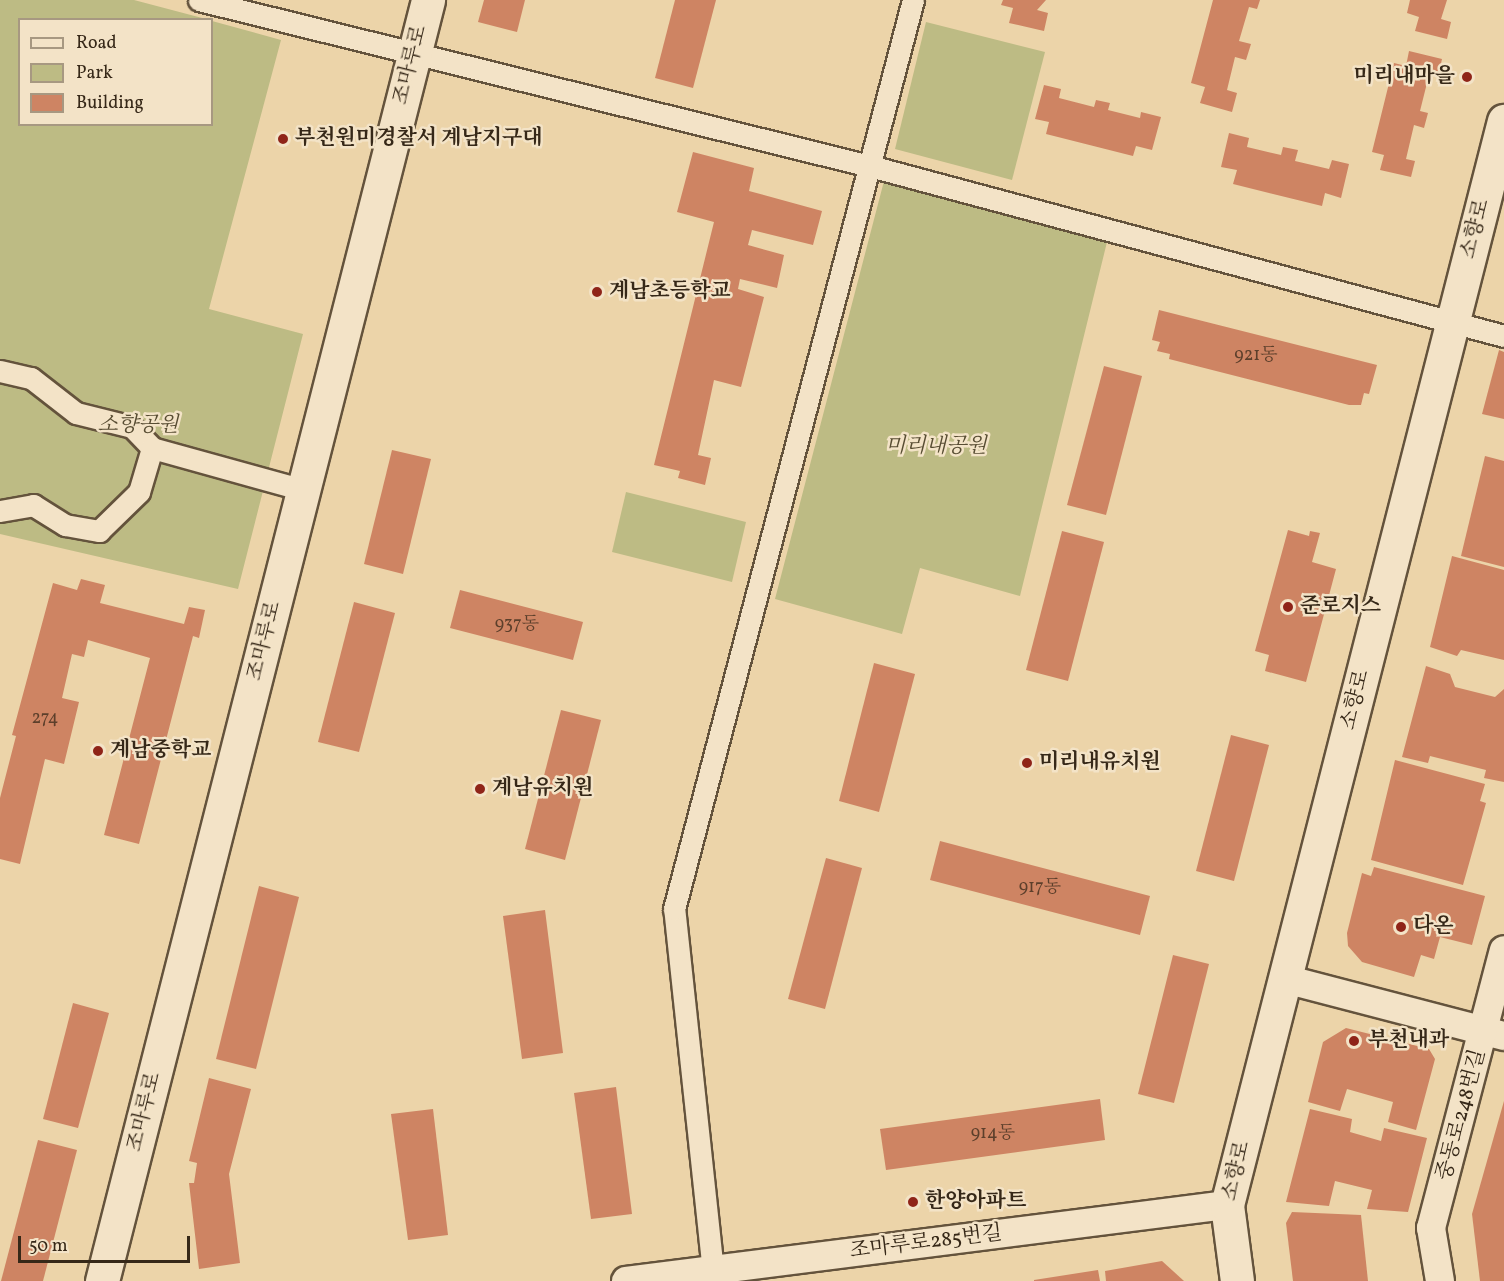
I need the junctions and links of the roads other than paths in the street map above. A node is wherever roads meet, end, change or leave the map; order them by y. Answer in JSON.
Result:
{"nodes":[{"id":1,"x":199,"y":0,"type":"edge"},
{"id":2,"x":428,"y":0,"type":"edge"},
{"id":3,"x":913,"y":0,"type":"edge"},
{"id":4,"x":413,"y":56,"type":"junction"},
{"id":5,"x":1504,"y":121,"type":"edge"},
{"id":6,"x":870,"y":166,"type":"junction"},
{"id":7,"x":1452,"y":323,"type":"junction"},
{"id":8,"x":1504,"y":336,"type":"edge"},
{"id":9,"x":0,"y":372,"type":"edge"},
{"id":10,"x":152,"y":448,"type":"junction"},
{"id":11,"x":303,"y":490,"type":"junction"},
{"id":12,"x":0,"y":512,"type":"edge"},
{"id":13,"x":1504,"y":950,"type":"edge"},
{"id":14,"x":1285,"y":979,"type":"junction"},
{"id":15,"x":1494,"y":1034,"type":"edge"},
{"id":16,"x":1227,"y":1205,"type":"junction"},
{"id":17,"x":713,"y":1276,"type":"edge"},
{"id":18,"x":102,"y":1281,"type":"edge"},
{"id":19,"x":626,"y":1281,"type":"edge"},
{"id":20,"x":1237,"y":1281,"type":"edge"},
{"id":21,"x":1440,"y":1281,"type":"edge"}],
"edges":[{"from":1,"to":4,"type":"street"},
{"from":2,"to":4,"type":"street","name":"조마루로"},
{"from":3,"to":6,"type":"street"},
{"from":4,"to":6,"type":"street"},
{"from":4,"to":11,"type":"street","name":"조마루로"},
{"from":5,"to":7,"type":"street","name":"소향로"},
{"from":6,"to":7,"type":"street"},
{"from":6,"to":17,"type":"street"},
{"from":7,"to":8,"type":"street"},
{"from":7,"to":14,"type":"street","name":"소향로"},
{"from":9,"to":10,"type":"street"},
{"from":10,"to":11,"type":"street"},
{"from":10,"to":12,"type":"street"},
{"from":11,"to":18,"type":"street","name":"조마루로"},
{"from":13,"to":15,"type":"street","name":"중동로248번길"},
{"from":14,"to":15,"type":"street"},
{"from":14,"to":16,"type":"street","name":"소향로"},
{"from":15,"to":21,"type":"street","name":"중동로248번길"},
{"from":16,"to":17,"type":"street","name":"조마루로285번길"},
{"from":16,"to":20,"type":"street","name":"소향로"},
{"from":17,"to":19,"type":"street","name":"조마루로285번길"}]}
